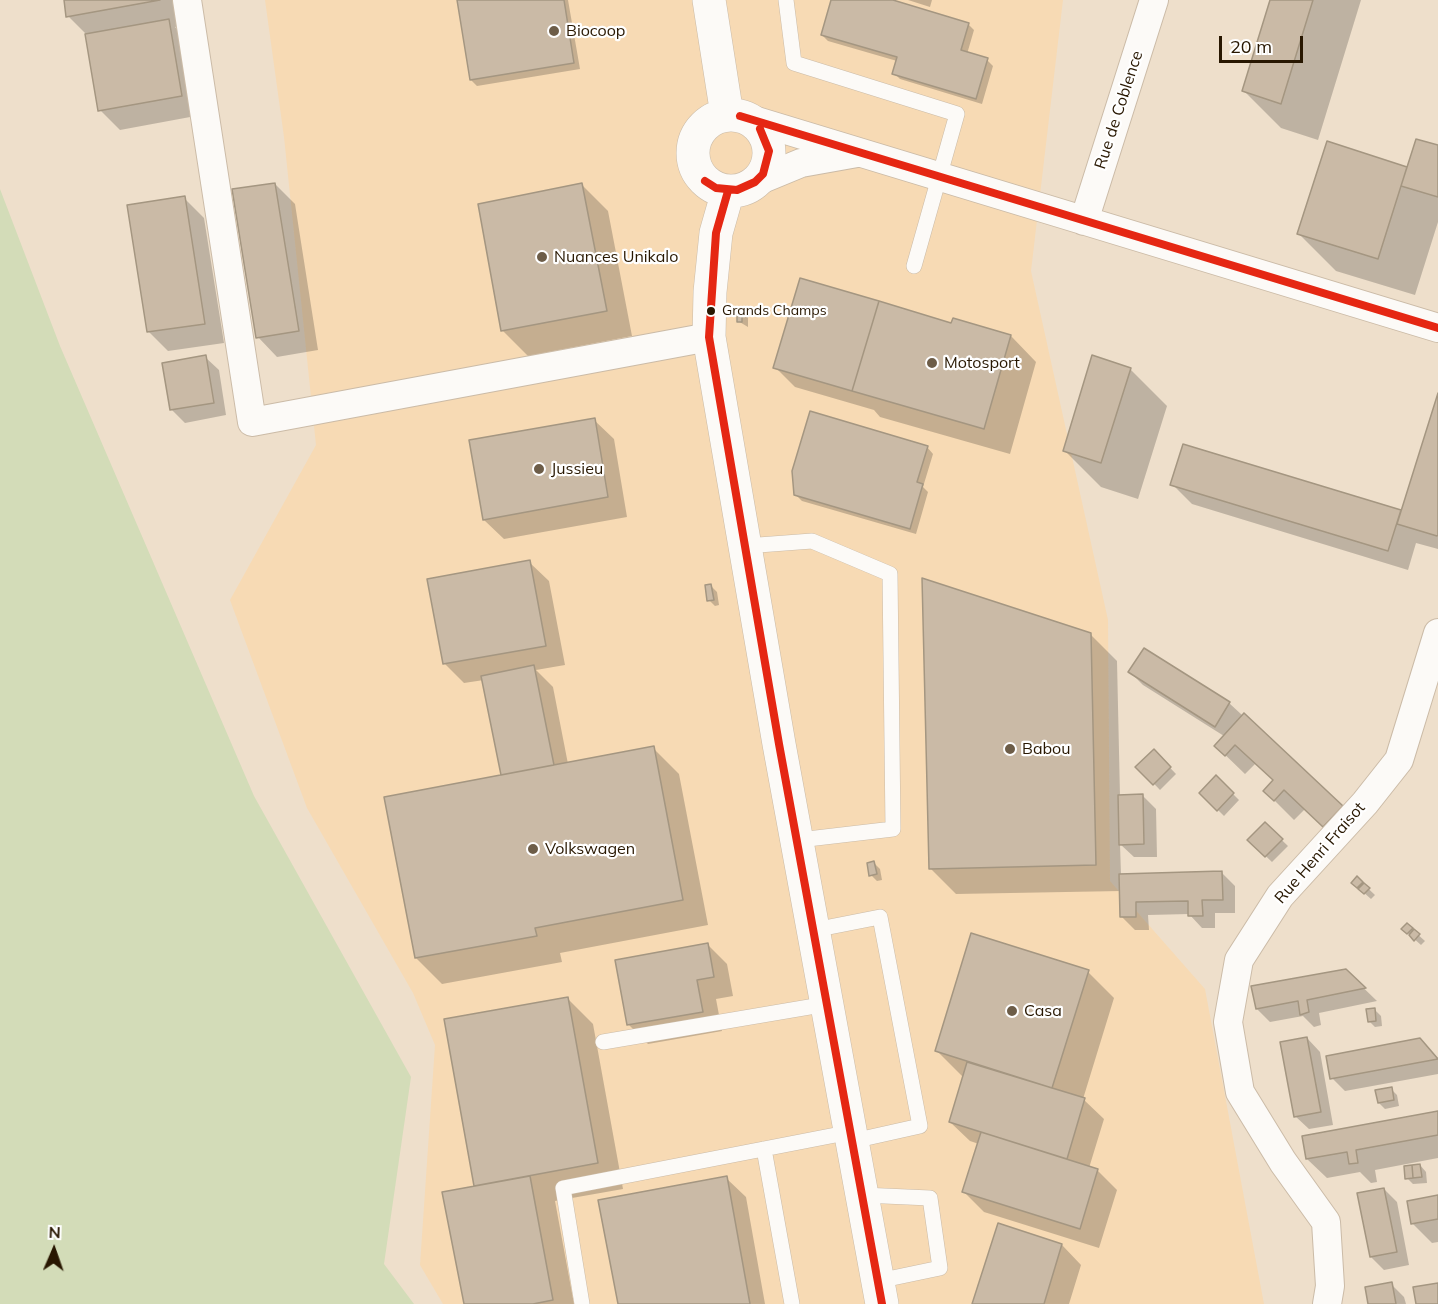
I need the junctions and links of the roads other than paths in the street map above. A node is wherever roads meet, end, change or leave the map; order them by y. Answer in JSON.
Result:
{"nodes":[{"id":1,"x":187,"y":0,"type":"edge"},
{"id":2,"x":709,"y":0,"type":"edge"},
{"id":3,"x":786,"y":0,"type":"edge"},
{"id":4,"x":1154,"y":0,"type":"edge"},
{"id":5,"x":733,"y":116,"type":"junction"},
{"id":6,"x":862,"y":153,"type":"junction"},
{"id":7,"x":939,"y":176,"type":"junction"},
{"id":8,"x":741,"y":187,"type":"junction"},
{"id":9,"x":1084,"y":221,"type":"junction"},
{"id":10,"x":914,"y":266,"type":"dead end"},
{"id":11,"x":1438,"y":328,"type":"edge"},
{"id":12,"x":709,"y":337,"type":"junction"},
{"id":13,"x":745,"y":546,"type":"junction"},
{"id":14,"x":1438,"y":633,"type":"edge"},
{"id":15,"x":798,"y":840,"type":"junction"},
{"id":16,"x":814,"y":930,"type":"junction"},
{"id":17,"x":827,"y":1004,"type":"junction"},
{"id":18,"x":603,"y":1042,"type":"dead end"},
{"id":19,"x":852,"y":1136,"type":"junction"},
{"id":20,"x":764,"y":1149,"type":"junction"},
{"id":21,"x":862,"y":1195,"type":"junction"},
{"id":22,"x":880,"y":1292,"type":"edge"},
{"id":23,"x":582,"y":1304,"type":"edge"},
{"id":24,"x":792,"y":1304,"type":"edge"},
{"id":25,"x":1327,"y":1304,"type":"edge"}],
"edges":[{"from":1,"to":12,"type":"street"},
{"from":2,"to":5,"type":"main road"},
{"from":3,"to":7,"type":"lane"},
{"from":4,"to":9,"type":"street","name":"Rue de Coblence"},
{"from":5,"to":6,"type":"street"},
{"from":5,"to":8,"type":"main road"},
{"from":5,"to":8,"type":"main road"},
{"from":6,"to":7,"type":"street"},
{"from":6,"to":8,"type":"street"},
{"from":7,"to":9,"type":"street"},
{"from":7,"to":10,"type":"lane"},
{"from":8,"to":12,"type":"main road"},
{"from":9,"to":11,"type":"street"},
{"from":12,"to":13,"type":"main road"},
{"from":13,"to":15,"type":"main road"},
{"from":13,"to":15,"type":"lane"},
{"from":14,"to":25,"type":"street","name":"Rue Henri Fraisot"},
{"from":15,"to":16,"type":"main road"},
{"from":16,"to":17,"type":"main road"},
{"from":16,"to":19,"type":"lane"},
{"from":17,"to":18,"type":"lane"},
{"from":17,"to":19,"type":"main road"},
{"from":19,"to":20,"type":"lane"},
{"from":19,"to":21,"type":"main road"},
{"from":20,"to":23,"type":"lane"},
{"from":20,"to":24,"type":"lane"},
{"from":21,"to":22,"type":"main road"},
{"from":21,"to":22,"type":"lane"}]}
